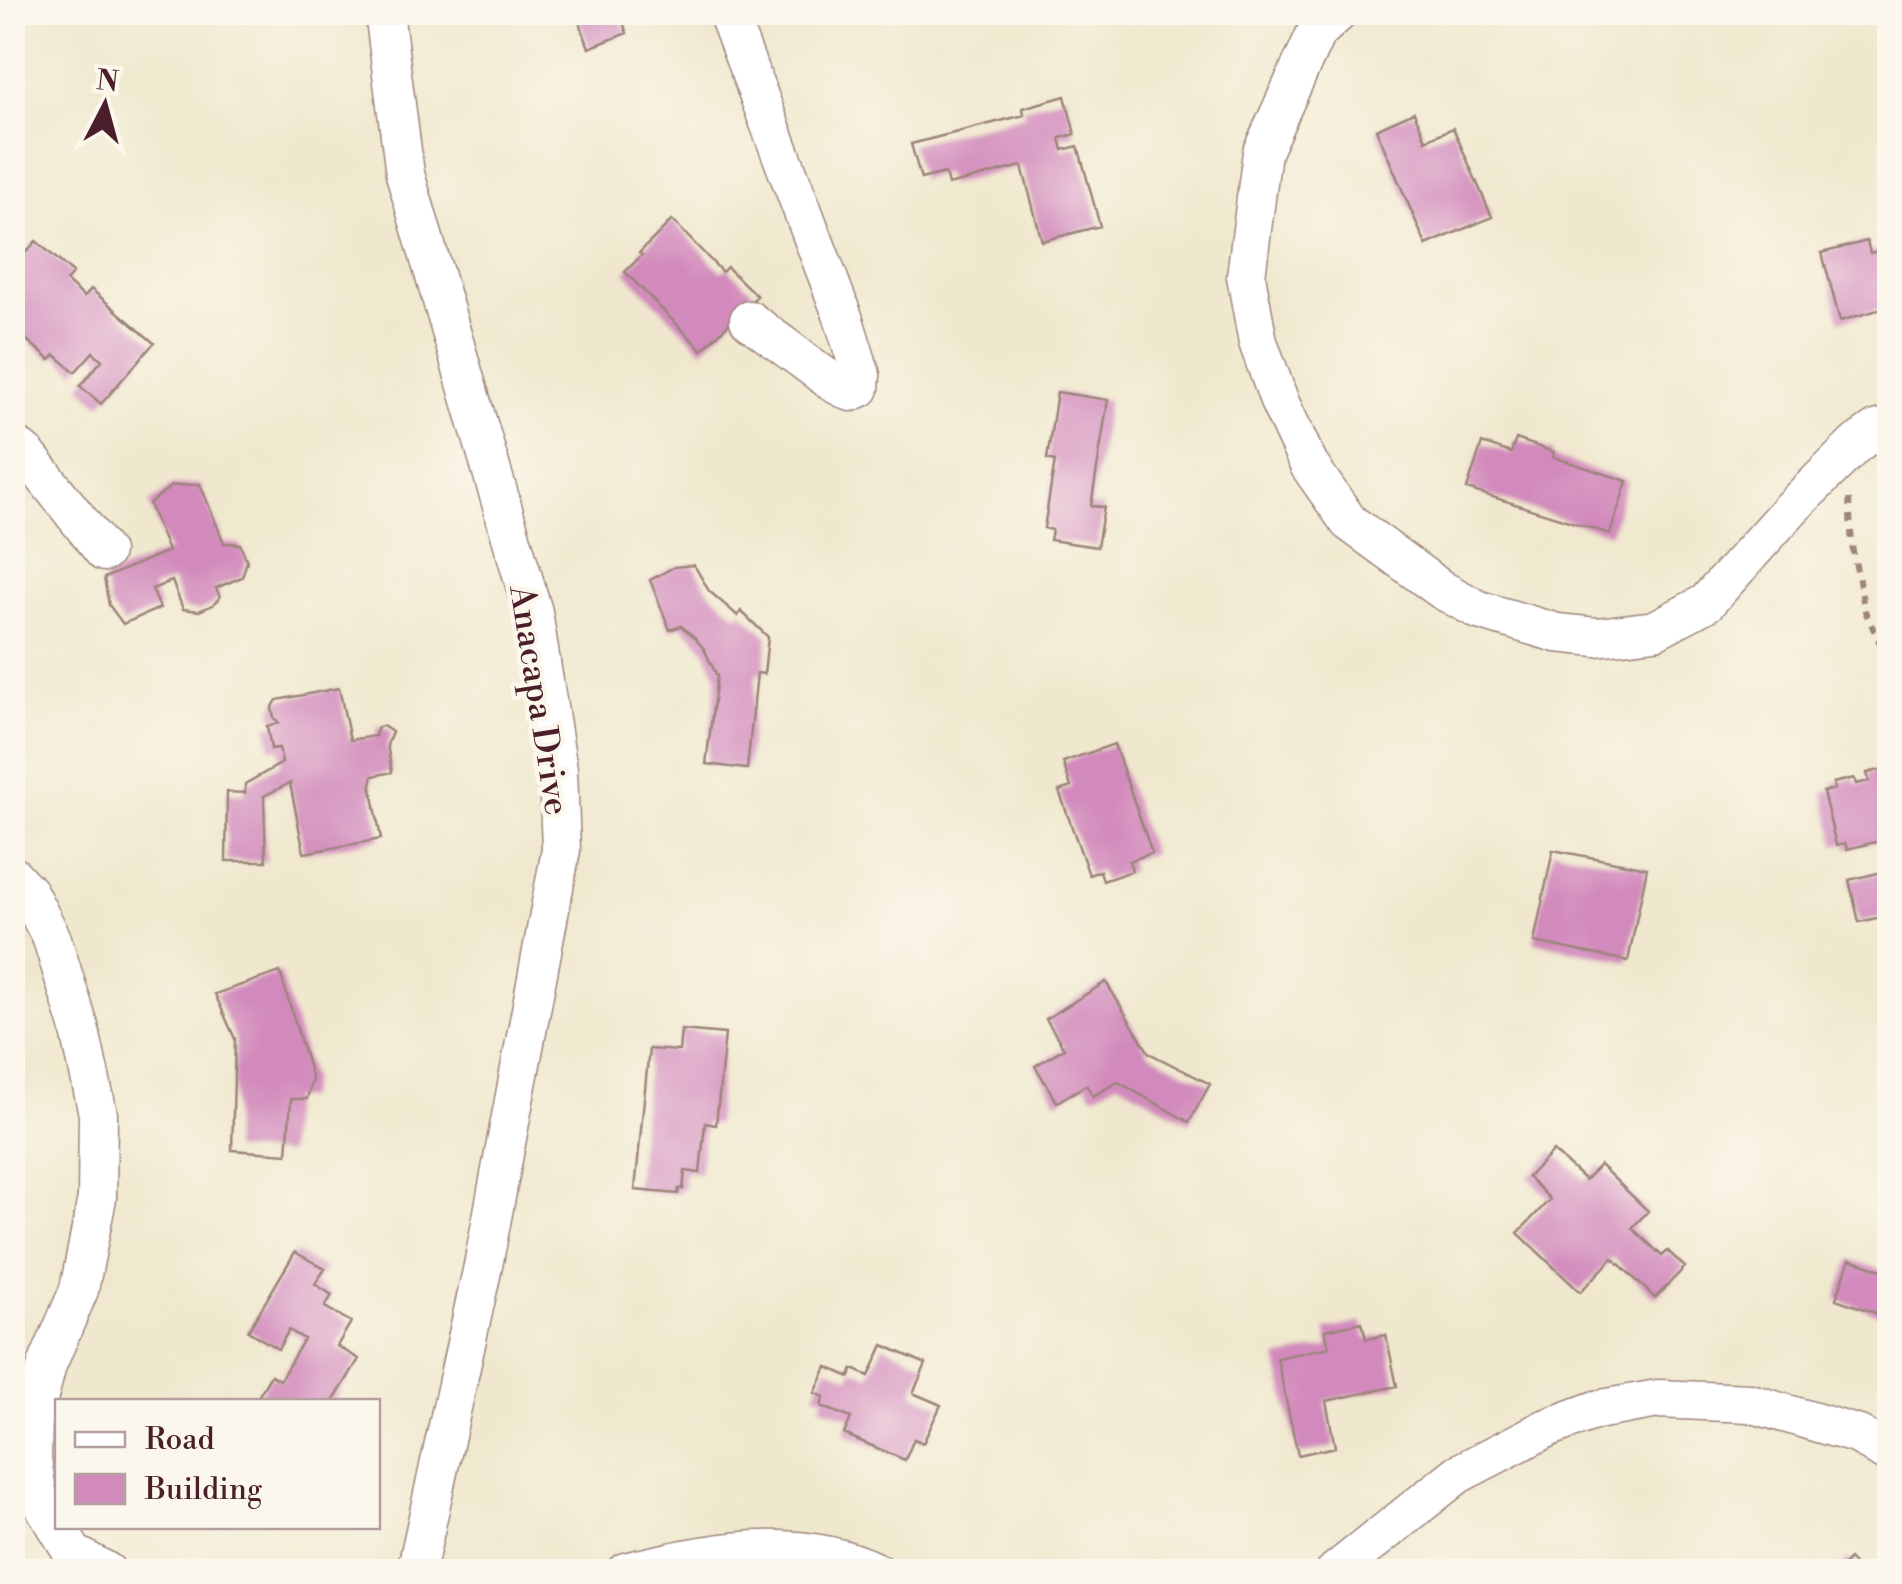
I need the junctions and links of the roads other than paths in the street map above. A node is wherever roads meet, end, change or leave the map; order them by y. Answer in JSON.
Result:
{"nodes":[{"id":1,"x":384,"y":12,"type":"edge"},
{"id":2,"x":727,"y":12,"type":"edge"},
{"id":3,"x":1339,"y":12,"type":"edge"},
{"id":4,"x":749,"y":320,"type":"dead end"},
{"id":5,"x":1890,"y":426,"type":"edge"},
{"id":6,"x":12,"y":443,"type":"edge"},
{"id":7,"x":104,"y":552,"type":"dead end"},
{"id":8,"x":12,"y":876,"type":"edge"},
{"id":9,"x":1890,"y":1455,"type":"edge"},
{"id":10,"x":55,"y":1524,"type":"edge"},
{"id":11,"x":58,"y":1529,"type":"edge"},
{"id":12,"x":108,"y":1572,"type":"edge"},
{"id":13,"x":416,"y":1572,"type":"edge"},
{"id":14,"x":625,"y":1572,"type":"edge"},
{"id":15,"x":876,"y":1572,"type":"edge"},
{"id":16,"x":1335,"y":1572,"type":"edge"}],
"edges":[{"from":1,"to":13,"type":"street","name":"Anacapa Drive"},
{"from":2,"to":4,"type":"street"},
{"from":3,"to":5,"type":"street"},
{"from":6,"to":7,"type":"street"},
{"from":8,"to":10,"type":"street"},
{"from":9,"to":16,"type":"street"},
{"from":11,"to":12,"type":"street"},
{"from":14,"to":15,"type":"street"}]}
